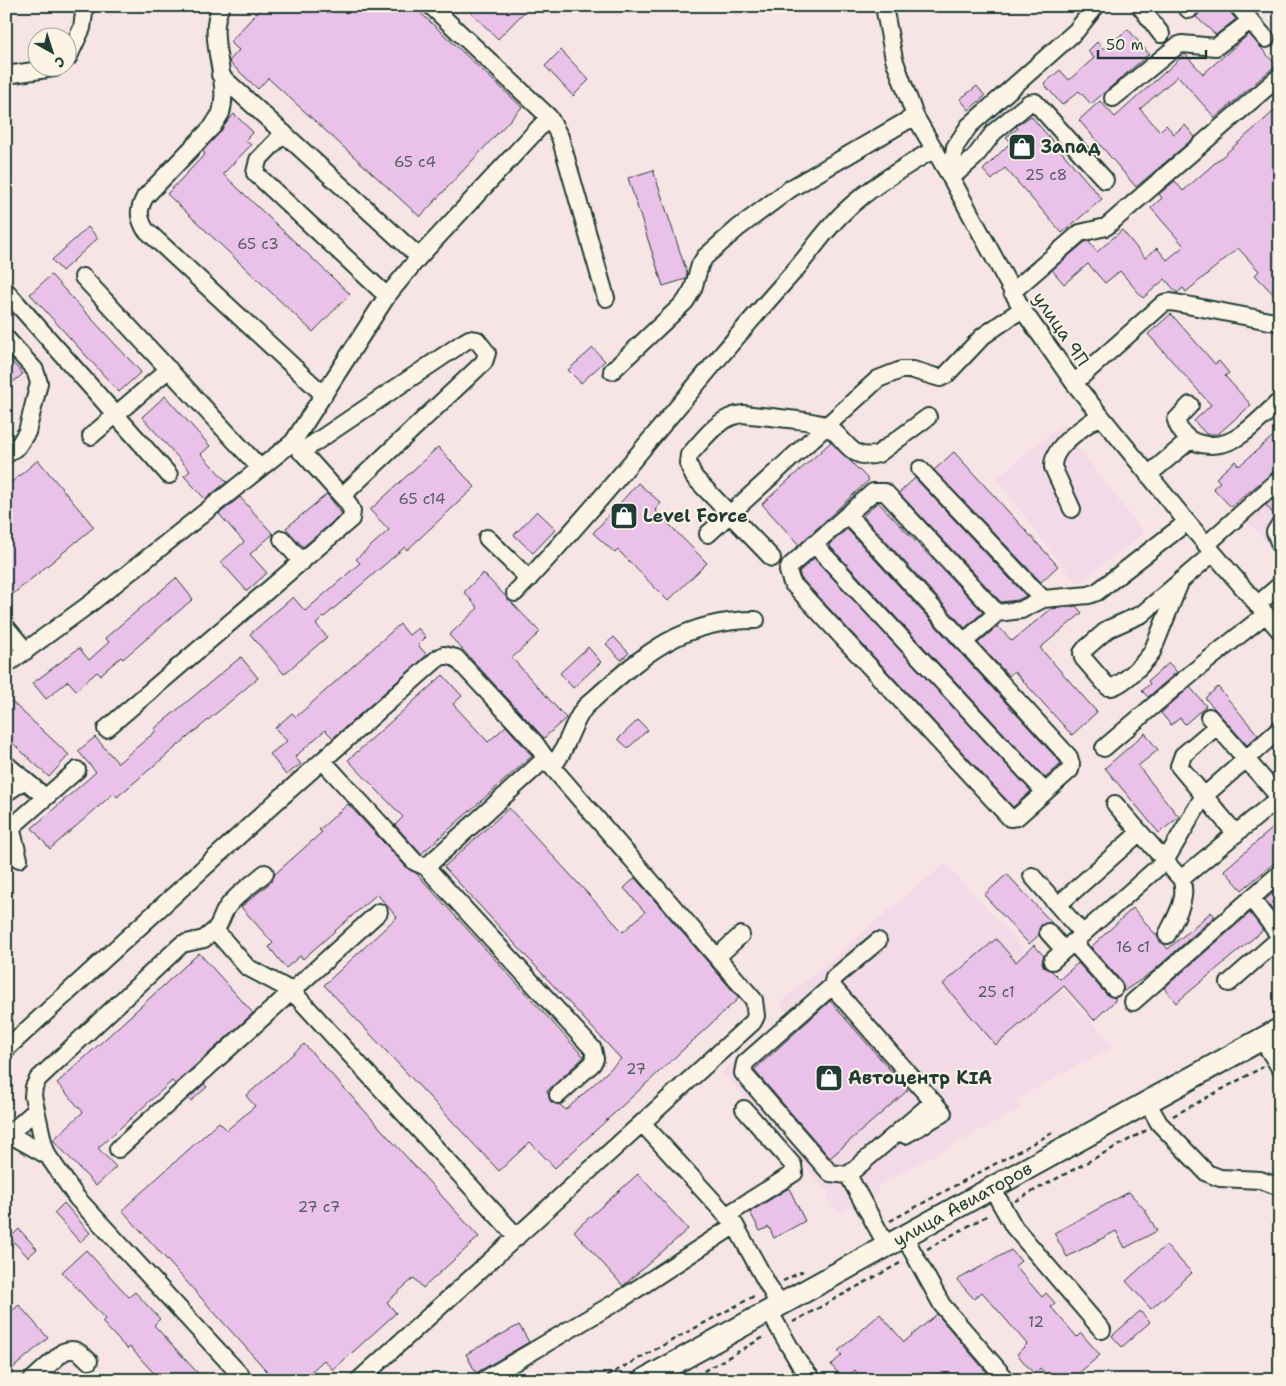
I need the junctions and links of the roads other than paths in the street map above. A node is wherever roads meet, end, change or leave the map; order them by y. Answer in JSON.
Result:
{"nodes":[{"id":1,"x":85,"y":6,"type":"edge"},
{"id":2,"x":221,"y":6,"type":"edge"},
{"id":3,"x":431,"y":6,"type":"edge"},
{"id":4,"x":884,"y":6,"type":"edge"},
{"id":5,"x":1096,"y":6,"type":"edge"},
{"id":6,"x":1140,"y":6,"type":"edge"},
{"id":7,"x":1238,"y":6,"type":"edge"},
{"id":8,"x":1250,"y":20,"type":"junction"},
{"id":9,"x":1161,"y":34,"type":"dead end"},
{"id":10,"x":78,"y":37,"type":"edge"},
{"id":11,"x":1266,"y":39,"type":"dead end"},
{"id":12,"x":28,"y":72,"type":"edge"},
{"id":13,"x":6,"y":75,"type":"edge"},
{"id":14,"x":220,"y":75,"type":"junction"},
{"id":15,"x":1280,"y":76,"type":"edge"},
{"id":16,"x":1113,"y":98,"type":"dead end"},
{"id":17,"x":915,"y":116,"type":"junction"},
{"id":18,"x":549,"y":117,"type":"junction"},
{"id":19,"x":284,"y":133,"type":"junction"},
{"id":20,"x":934,"y":149,"type":"junction"},
{"id":21,"x":952,"y":178,"type":"junction"},
{"id":22,"x":1105,"y":180,"type":"dead end"},
{"id":23,"x":419,"y":257,"type":"junction"},
{"id":24,"x":82,"y":277,"type":"dead end"},
{"id":25,"x":6,"y":291,"type":"edge"},
{"id":26,"x":1012,"y":292,"type":"junction"},
{"id":27,"x":387,"y":296,"type":"junction"},
{"id":28,"x":606,"y":298,"type":"dead end"},
{"id":29,"x":1022,"y":309,"type":"junction"},
{"id":30,"x":1280,"y":323,"type":"edge"},
{"id":31,"x":6,"y":338,"type":"edge"},
{"id":32,"x":168,"y":369,"type":"junction"},
{"id":33,"x":612,"y":371,"type":"dead end"},
{"id":34,"x":1074,"y":383,"type":"junction"},
{"id":35,"x":324,"y":395,"type":"junction"},
{"id":36,"x":1280,"y":401,"type":"edge"},
{"id":37,"x":1190,"y":405,"type":"dead end"},
{"id":38,"x":116,"y":415,"type":"junction"},
{"id":39,"x":1100,"y":415,"type":"junction"},
{"id":40,"x":928,"y":417,"type":"dead end"},
{"id":41,"x":826,"y":425,"type":"junction"},
{"id":42,"x":91,"y":436,"type":"dead end"},
{"id":43,"x":1190,"y":440,"type":"junction"},
{"id":44,"x":297,"y":447,"type":"junction"},
{"id":45,"x":6,"y":455,"type":"edge"},
{"id":46,"x":260,"y":468,"type":"junction"},
{"id":47,"x":920,"y":469,"type":"dead end"},
{"id":48,"x":169,"y":475,"type":"dead end"},
{"id":49,"x":1148,"y":475,"type":"junction"},
{"id":50,"x":1280,"y":479,"type":"edge"},
{"id":51,"x":342,"y":496,"type":"junction"},
{"id":52,"x":1072,"y":509,"type":"dead end"},
{"id":53,"x":730,"y":514,"type":"junction"},
{"id":54,"x":848,"y":515,"type":"junction"},
{"id":55,"x":1187,"y":522,"type":"junction"},
{"id":56,"x":1280,"y":524,"type":"edge"},
{"id":57,"x":708,"y":534,"type":"dead end"},
{"id":58,"x":486,"y":538,"type":"dead end"},
{"id":59,"x":282,"y":539,"type":"dead end"},
{"id":60,"x":814,"y":544,"type":"junction"},
{"id":61,"x":1280,"y":545,"type":"edge"},
{"id":62,"x":1209,"y":549,"type":"junction"},
{"id":63,"x":772,"y":558,"type":"dead end"},
{"id":64,"x":302,"y":562,"type":"junction"},
{"id":65,"x":529,"y":579,"type":"junction"},
{"id":66,"x":1181,"y":580,"type":"junction"},
{"id":67,"x":1280,"y":585,"type":"edge"},
{"id":68,"x":515,"y":593,"type":"dead end"},
{"id":69,"x":1043,"y":599,"type":"junction"},
{"id":70,"x":1262,"y":610,"type":"junction"},
{"id":71,"x":997,"y":613,"type":"junction"},
{"id":72,"x":756,"y":620,"type":"dead end"},
{"id":73,"x":6,"y":627,"type":"edge"},
{"id":74,"x":1280,"y":631,"type":"edge"},
{"id":75,"x":964,"y":642,"type":"junction"},
{"id":76,"x":26,"y":651,"type":"junction"},
{"id":77,"x":6,"y":665,"type":"edge"},
{"id":78,"x":106,"y":729,"type":"dead end"},
{"id":79,"x":1280,"y":729,"type":"edge"},
{"id":80,"x":1104,"y":748,"type":"dead end"},
{"id":81,"x":1246,"y":759,"type":"junction"},
{"id":82,"x":323,"y":761,"type":"junction"},
{"id":83,"x":549,"y":762,"type":"junction"},
{"id":84,"x":6,"y":764,"type":"edge"},
{"id":85,"x":77,"y":770,"type":"dead end"},
{"id":86,"x":24,"y":780,"type":"junction"},
{"id":87,"x":1044,"y":792,"type":"junction"},
{"id":88,"x":6,"y":793,"type":"edge"},
{"id":89,"x":45,"y":797,"type":"junction"},
{"id":90,"x":1203,"y":797,"type":"junction"},
{"id":91,"x":1280,"y":798,"type":"edge"},
{"id":92,"x":1115,"y":804,"type":"dead end"},
{"id":93,"x":1140,"y":832,"type":"junction"},
{"id":94,"x":1236,"y":834,"type":"junction"},
{"id":95,"x":19,"y":859,"type":"dead end"},
{"id":96,"x":1165,"y":861,"type":"junction"},
{"id":97,"x":426,"y":867,"type":"junction"},
{"id":98,"x":1280,"y":872,"type":"edge"},
{"id":99,"x":265,"y":873,"type":"dead end"},
{"id":100,"x":1032,"y":876,"type":"dead end"},
{"id":101,"x":1181,"y":880,"type":"junction"},
{"id":102,"x":1251,"y":898,"type":"junction"},
{"id":103,"x":1058,"y":905,"type":"junction"},
{"id":104,"x":380,"y":912,"type":"dead end"},
{"id":105,"x":215,"y":930,"type":"junction"},
{"id":106,"x":1048,"y":932,"type":"dead end"},
{"id":107,"x":741,"y":935,"type":"dead end"},
{"id":108,"x":1167,"y":935,"type":"dead end"},
{"id":109,"x":878,"y":941,"type":"dead end"},
{"id":110,"x":1074,"y":942,"type":"junction"},
{"id":111,"x":717,"y":957,"type":"junction"},
{"id":112,"x":1052,"y":961,"type":"dead end"},
{"id":113,"x":1229,"y":983,"type":"dead end"},
{"id":114,"x":832,"y":986,"type":"junction"},
{"id":115,"x":1114,"y":988,"type":"dead end"},
{"id":116,"x":292,"y":991,"type":"junction"},
{"id":117,"x":1133,"y":1002,"type":"dead end"},
{"id":118,"x":1271,"y":1027,"type":"edge"},
{"id":119,"x":6,"y":1050,"type":"edge"},
{"id":120,"x":1277,"y":1064,"type":"edge"},
{"id":121,"x":558,"y":1095,"type":"dead end"},
{"id":122,"x":1147,"y":1102,"type":"junction"},
{"id":123,"x":744,"y":1109,"type":"dead end"},
{"id":124,"x":35,"y":1111,"type":"junction"},
{"id":125,"x":643,"y":1124,"type":"junction"},
{"id":126,"x":8,"y":1132,"type":"edge"},
{"id":127,"x":118,"y":1149,"type":"dead end"},
{"id":128,"x":48,"y":1156,"type":"junction"},
{"id":129,"x":848,"y":1175,"type":"junction"},
{"id":130,"x":1280,"y":1187,"type":"edge"},
{"id":131,"x":992,"y":1188,"type":"junction"},
{"id":132,"x":731,"y":1220,"type":"junction"},
{"id":133,"x":517,"y":1237,"type":"junction"},
{"id":134,"x":889,"y":1238,"type":"junction"},
{"id":135,"x":775,"y":1308,"type":"junction"},
{"id":136,"x":1102,"y":1330,"type":"dead end"},
{"id":137,"x":89,"y":1361,"type":"dead end"},
{"id":138,"x":32,"y":1380,"type":"edge"},
{"id":139,"x":245,"y":1380,"type":"edge"},
{"id":140,"x":359,"y":1380,"type":"edge"},
{"id":141,"x":484,"y":1380,"type":"edge"},
{"id":142,"x":644,"y":1380,"type":"edge"},
{"id":143,"x":813,"y":1380,"type":"edge"},
{"id":144,"x":1007,"y":1380,"type":"edge"}],
"edges":[{"from":1,"to":10,"type":"street"},
{"from":2,"to":14,"type":"street"},
{"from":3,"to":18,"type":"street"},
{"from":4,"to":17,"type":"street","name":"улица 9П"},
{"from":5,"to":21,"type":"street"},
{"from":6,"to":9,"type":"street"},
{"from":7,"to":8,"type":"street"},
{"from":8,"to":11,"type":"street"},
{"from":8,"to":16,"type":"street"},
{"from":12,"to":13,"type":"street"},
{"from":14,"to":19,"type":"street"},
{"from":14,"to":35,"type":"street"},
{"from":15,"to":26,"type":"street"},
{"from":17,"to":20,"type":"street","name":"улица 9П"},
{"from":17,"to":33,"type":"street"},
{"from":18,"to":23,"type":"street"},
{"from":18,"to":28,"type":"street"},
{"from":19,"to":23,"type":"street"},
{"from":19,"to":27,"type":"street"},
{"from":20,"to":21,"type":"street","name":"улица 9П"},
{"from":20,"to":65,"type":"street"},
{"from":21,"to":22,"type":"street"},
{"from":21,"to":26,"type":"street","name":"улица 9П"},
{"from":23,"to":27,"type":"street"},
{"from":24,"to":32,"type":"street"},
{"from":25,"to":38,"type":"street"},
{"from":26,"to":29,"type":"street","name":"улица 9П"},
{"from":27,"to":35,"type":"street"},
{"from":29,"to":34,"type":"street","name":"улица 9П"},
{"from":29,"to":41,"type":"street"},
{"from":30,"to":34,"type":"street"},
{"from":31,"to":45,"type":"street"},
{"from":32,"to":38,"type":"street"},
{"from":32,"to":46,"type":"street"},
{"from":34,"to":39,"type":"street","name":"улица 9П"},
{"from":35,"to":44,"type":"street"},
{"from":36,"to":43,"type":"street"},
{"from":37,"to":43,"type":"street"},
{"from":38,"to":42,"type":"street"},
{"from":38,"to":48,"type":"street"},
{"from":39,"to":49,"type":"street","name":"улица 9П"},
{"from":39,"to":52,"type":"street"},
{"from":40,"to":41,"type":"street"},
{"from":41,"to":53,"type":"street"},
{"from":41,"to":53,"type":"street"},
{"from":43,"to":49,"type":"street"},
{"from":44,"to":46,"type":"street"},
{"from":44,"to":51,"type":"street"},
{"from":44,"to":51,"type":"street"},
{"from":46,"to":76,"type":"street"},
{"from":47,"to":69,"type":"street"},
{"from":49,"to":55,"type":"street","name":"улица 9П"},
{"from":50,"to":62,"type":"street"},
{"from":51,"to":64,"type":"street"},
{"from":53,"to":57,"type":"street"},
{"from":53,"to":63,"type":"street"},
{"from":54,"to":60,"type":"street"},
{"from":54,"to":71,"type":"street"},
{"from":54,"to":75,"type":"street"},
{"from":55,"to":62,"type":"street","name":"улица 9П"},
{"from":55,"to":69,"type":"street"},
{"from":56,"to":61,"type":"street"},
{"from":58,"to":65,"type":"street"},
{"from":59,"to":64,"type":"street"},
{"from":60,"to":87,"type":"street"},
{"from":60,"to":87,"type":"street"},
{"from":62,"to":66,"type":"street"},
{"from":62,"to":70,"type":"street","name":"улица 9П"},
{"from":64,"to":78,"type":"street"},
{"from":65,"to":68,"type":"street"},
{"from":66,"to":66,"type":"street"},
{"from":67,"to":70,"type":"street"},
{"from":69,"to":71,"type":"street"},
{"from":70,"to":74,"type":"street","name":"улица 9П"},
{"from":70,"to":80,"type":"street"},
{"from":71,"to":75,"type":"street"},
{"from":72,"to":83,"type":"street"},
{"from":73,"to":76,"type":"street"},
{"from":75,"to":87,"type":"street"},
{"from":76,"to":77,"type":"street"},
{"from":79,"to":81,"type":"street"},
{"from":81,"to":90,"type":"street"},
{"from":81,"to":90,"type":"street"},
{"from":81,"to":91,"type":"street"},
{"from":82,"to":83,"type":"street"},
{"from":82,"to":97,"type":"street"},
{"from":82,"to":119,"type":"street"},
{"from":83,"to":97,"type":"street"},
{"from":83,"to":111,"type":"street"},
{"from":84,"to":86,"type":"street"},
{"from":85,"to":89,"type":"street"},
{"from":86,"to":88,"type":"street"},
{"from":86,"to":89,"type":"street"},
{"from":89,"to":95,"type":"street"},
{"from":90,"to":94,"type":"street"},
{"from":90,"to":96,"type":"street"},
{"from":91,"to":94,"type":"street"},
{"from":92,"to":93,"type":"street"},
{"from":93,"to":96,"type":"street"},
{"from":93,"to":103,"type":"street"},
{"from":94,"to":101,"type":"street"},
{"from":96,"to":101,"type":"street"},
{"from":96,"to":110,"type":"street"},
{"from":97,"to":121,"type":"street"},
{"from":98,"to":102,"type":"street"},
{"from":99,"to":105,"type":"street"},
{"from":100,"to":103,"type":"street"},
{"from":101,"to":108,"type":"street"},
{"from":102,"to":113,"type":"street"},
{"from":102,"to":117,"type":"street"},
{"from":103,"to":110,"type":"street"},
{"from":104,"to":116,"type":"street"},
{"from":105,"to":116,"type":"street"},
{"from":105,"to":124,"type":"street"},
{"from":106,"to":110,"type":"street"},
{"from":107,"to":111,"type":"street"},
{"from":109,"to":114,"type":"street"},
{"from":110,"to":112,"type":"street"},
{"from":110,"to":115,"type":"street"},
{"from":111,"to":125,"type":"street"},
{"from":114,"to":129,"type":"street"},
{"from":114,"to":129,"type":"street"},
{"from":116,"to":127,"type":"street"},
{"from":116,"to":133,"type":"street"},
{"from":118,"to":120,"type":"street"},
{"from":118,"to":122,"type":"main road","name":"улица Авиаторов"},
{"from":122,"to":130,"type":"street"},
{"from":122,"to":131,"type":"main road","name":"улица Авиаторов"},
{"from":123,"to":132,"type":"street"},
{"from":124,"to":126,"type":"street"},
{"from":124,"to":128,"type":"street"},
{"from":125,"to":132,"type":"street"},
{"from":125,"to":133,"type":"street"},
{"from":126,"to":128,"type":"street"},
{"from":128,"to":139,"type":"street"},
{"from":129,"to":134,"type":"street"},
{"from":131,"to":134,"type":"main road","name":"улица Авиаторов"},
{"from":131,"to":136,"type":"street"},
{"from":132,"to":135,"type":"street"},
{"from":132,"to":141,"type":"street"},
{"from":133,"to":140,"type":"street"},
{"from":134,"to":135,"type":"main road","name":"улица Авиаторов"},
{"from":134,"to":144,"type":"street"},
{"from":135,"to":142,"type":"main road","name":"улица Авиаторов"},
{"from":135,"to":143,"type":"street"},
{"from":137,"to":138,"type":"street"}]}
